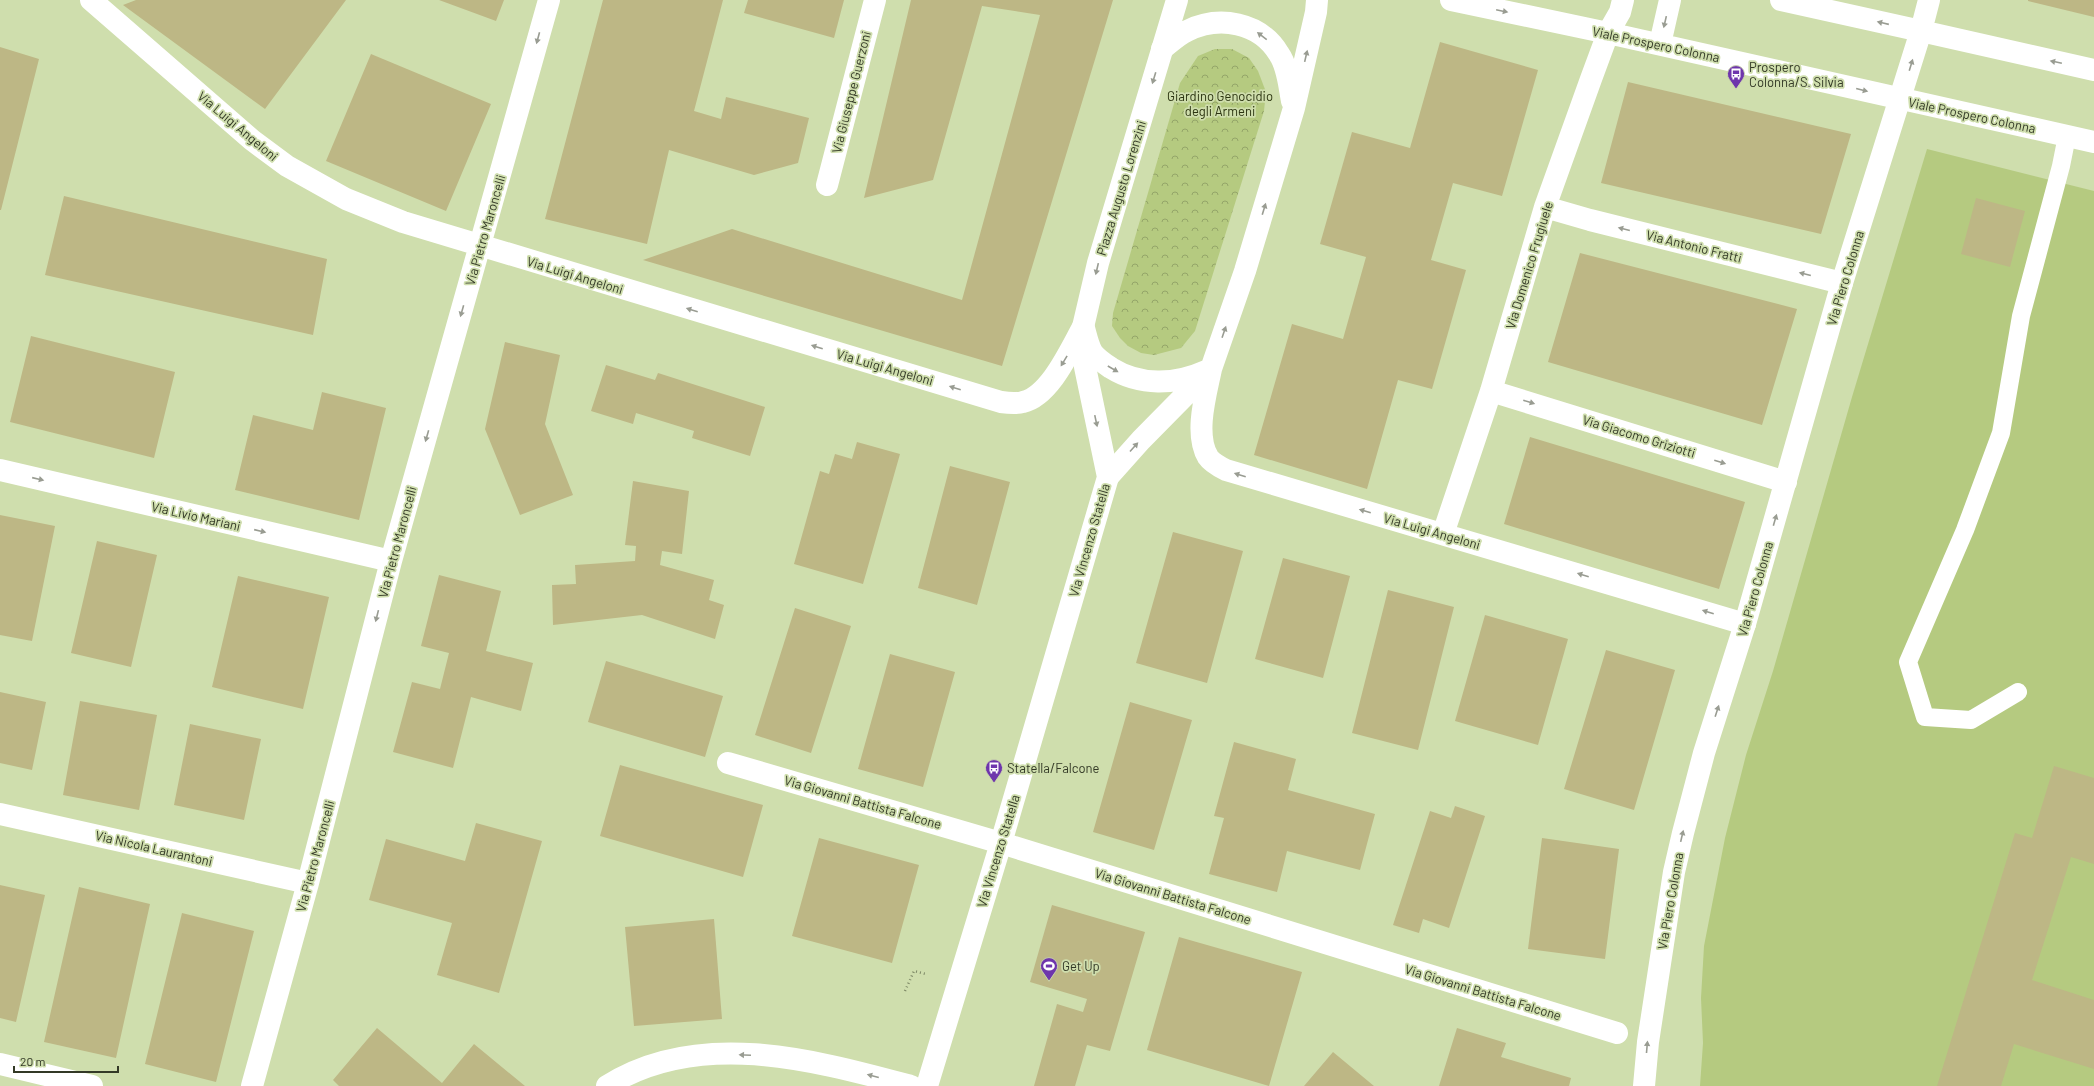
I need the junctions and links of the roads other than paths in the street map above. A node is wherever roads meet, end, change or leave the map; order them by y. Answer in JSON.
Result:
{"nodes":[{"id":1,"x":91,"y":0,"type":"edge"},
{"id":2,"x":548,"y":0,"type":"edge"},
{"id":3,"x":874,"y":0,"type":"edge"},
{"id":4,"x":1177,"y":0,"type":"edge"},
{"id":5,"x":1317,"y":0,"type":"edge"},
{"id":6,"x":1451,"y":0,"type":"edge"},
{"id":7,"x":1622,"y":0,"type":"edge"},
{"id":8,"x":1670,"y":0,"type":"edge"},
{"id":9,"x":1781,"y":0,"type":"edge"},
{"id":10,"x":1929,"y":0,"type":"edge"},
{"id":11,"x":1921,"y":31,"type":"junction"},
{"id":12,"x":1608,"y":33,"type":"junction"},
{"id":13,"x":1660,"y":44,"type":"junction"},
{"id":14,"x":1162,"y":49,"type":"junction"},
{"id":15,"x":2094,"y":70,"type":"edge"},
{"id":16,"x":1900,"y":99,"type":"junction"},
{"id":17,"x":1294,"y":108,"type":"junction"},
{"id":18,"x":2067,"y":136,"type":"junction"},
{"id":19,"x":2094,"y":142,"type":"edge"},
{"id":20,"x":827,"y":185,"type":"dead end"},
{"id":21,"x":1545,"y":207,"type":"junction"},
{"id":22,"x":481,"y":246,"type":"junction"},
{"id":23,"x":1842,"y":283,"type":"junction"},
{"id":24,"x":1084,"y":327,"type":"junction"},
{"id":25,"x":1211,"y":369,"type":"junction"},
{"id":26,"x":1491,"y":391,"type":"junction"},
{"id":27,"x":0,"y":470,"type":"edge"},
{"id":28,"x":1108,"y":477,"type":"junction"},
{"id":29,"x":1786,"y":482,"type":"junction"},
{"id":30,"x":1443,"y":534,"type":"junction"},
{"id":31,"x":391,"y":562,"type":"junction"},
{"id":32,"x":1745,"y":624,"type":"junction"},
{"id":33,"x":2018,"y":692,"type":"dead end"},
{"id":34,"x":728,"y":763,"type":"dead end"},
{"id":35,"x":0,"y":814,"type":"edge"},
{"id":36,"x":1001,"y":843,"type":"junction"},
{"id":37,"x":308,"y":883,"type":"junction"},
{"id":38,"x":1617,"y":1033,"type":"dead end"},
{"id":39,"x":0,"y":1064,"type":"edge"},
{"id":40,"x":92,"y":1086,"type":"edge"},
{"id":41,"x":252,"y":1086,"type":"edge"},
{"id":42,"x":607,"y":1086,"type":"edge"},
{"id":43,"x":911,"y":1086,"type":"edge"},
{"id":44,"x":927,"y":1086,"type":"edge"},
{"id":45,"x":1644,"y":1086,"type":"edge"}],
"edges":[{"from":1,"to":22,"type":"street","name":"Via Luigi Angeloni"},
{"from":2,"to":22,"type":"street","name":"Via Pietro Maroncelli","one_way":true},
{"from":3,"to":20,"type":"street","name":"Via Giuseppe Guerzoni"},
{"from":4,"to":14,"type":"street","name":"Piazza Augusto Lorenzini"},
{"from":17,"to":5,"type":"street","one_way":true},
{"from":6,"to":12,"type":"street","name":"Viale Prospero Colonna","one_way":true},
{"from":7,"to":12,"type":"street","name":"Via Domenico Frugiuele"},
{"from":8,"to":13,"type":"street","one_way":true},
{"from":11,"to":9,"type":"street","one_way":true},
{"from":10,"to":11,"type":"street","name":"Via Piero Colonna"},
{"from":15,"to":11,"type":"street","one_way":true},
{"from":16,"to":11,"type":"street","name":"Via Piero Colonna","one_way":true},
{"from":12,"to":13,"type":"street","name":"Viale Prospero Colonna"},
{"from":12,"to":21,"type":"street","name":"Via Domenico Frugiuele"},
{"from":13,"to":16,"type":"street","name":"Viale Prospero Colonna","one_way":true},
{"from":17,"to":14,"type":"street","one_way":true},
{"from":14,"to":24,"type":"street","name":"Piazza Augusto Lorenzini","one_way":true},
{"from":16,"to":18,"type":"street","name":"Viale Prospero Colonna"},
{"from":16,"to":23,"type":"street","name":"Via Piero Colonna"},
{"from":25,"to":17,"type":"street","one_way":true},
{"from":18,"to":19,"type":"street","name":"Viale Prospero Colonna"},
{"from":18,"to":33,"type":"lane"},
{"from":23,"to":21,"type":"street","name":"Via Antonio Fratti","one_way":true},
{"from":21,"to":26,"type":"street","name":"Via Domenico Frugiuele"},
{"from":24,"to":22,"type":"street","name":"Via Luigi Angeloni","one_way":true},
{"from":22,"to":31,"type":"street","name":"Via Pietro Maroncelli","one_way":true},
{"from":23,"to":29,"type":"street","name":"Via Piero Colonna"},
{"from":24,"to":25,"type":"street","one_way":true},
{"from":24,"to":28,"type":"street","name":"Piazza Augusto Lorenzini","one_way":true},
{"from":28,"to":25,"type":"street","one_way":true},
{"from":30,"to":25,"type":"street","name":"Via Luigi Angeloni","one_way":true},
{"from":26,"to":29,"type":"street","name":"Via Giacomo Griziotti","one_way":true},
{"from":26,"to":30,"type":"street","name":"Via Domenico Frugiuele"},
{"from":27,"to":31,"type":"street","name":"Via Livio Mariani","one_way":true},
{"from":28,"to":36,"type":"street","name":"Via Vincenzo Statella"},
{"from":32,"to":29,"type":"street","name":"Via Piero Colonna","one_way":true},
{"from":32,"to":30,"type":"street","name":"Via Luigi Angeloni","one_way":true},
{"from":31,"to":37,"type":"street","name":"Via Pietro Maroncelli","one_way":true},
{"from":45,"to":32,"type":"street","name":"Via Piero Colonna","one_way":true},
{"from":34,"to":36,"type":"street","name":"Via Giovanni Battista Falcone"},
{"from":35,"to":37,"type":"street","name":"Via Nicola Laurantoni"},
{"from":36,"to":38,"type":"street","name":"Via Giovanni Battista Falcone"},
{"from":36,"to":44,"type":"street","name":"Via Vincenzo Statella"},
{"from":37,"to":41,"type":"street","name":"Via Pietro Maroncelli"},
{"from":39,"to":40,"type":"street"},
{"from":43,"to":42,"type":"street","one_way":true}]}
